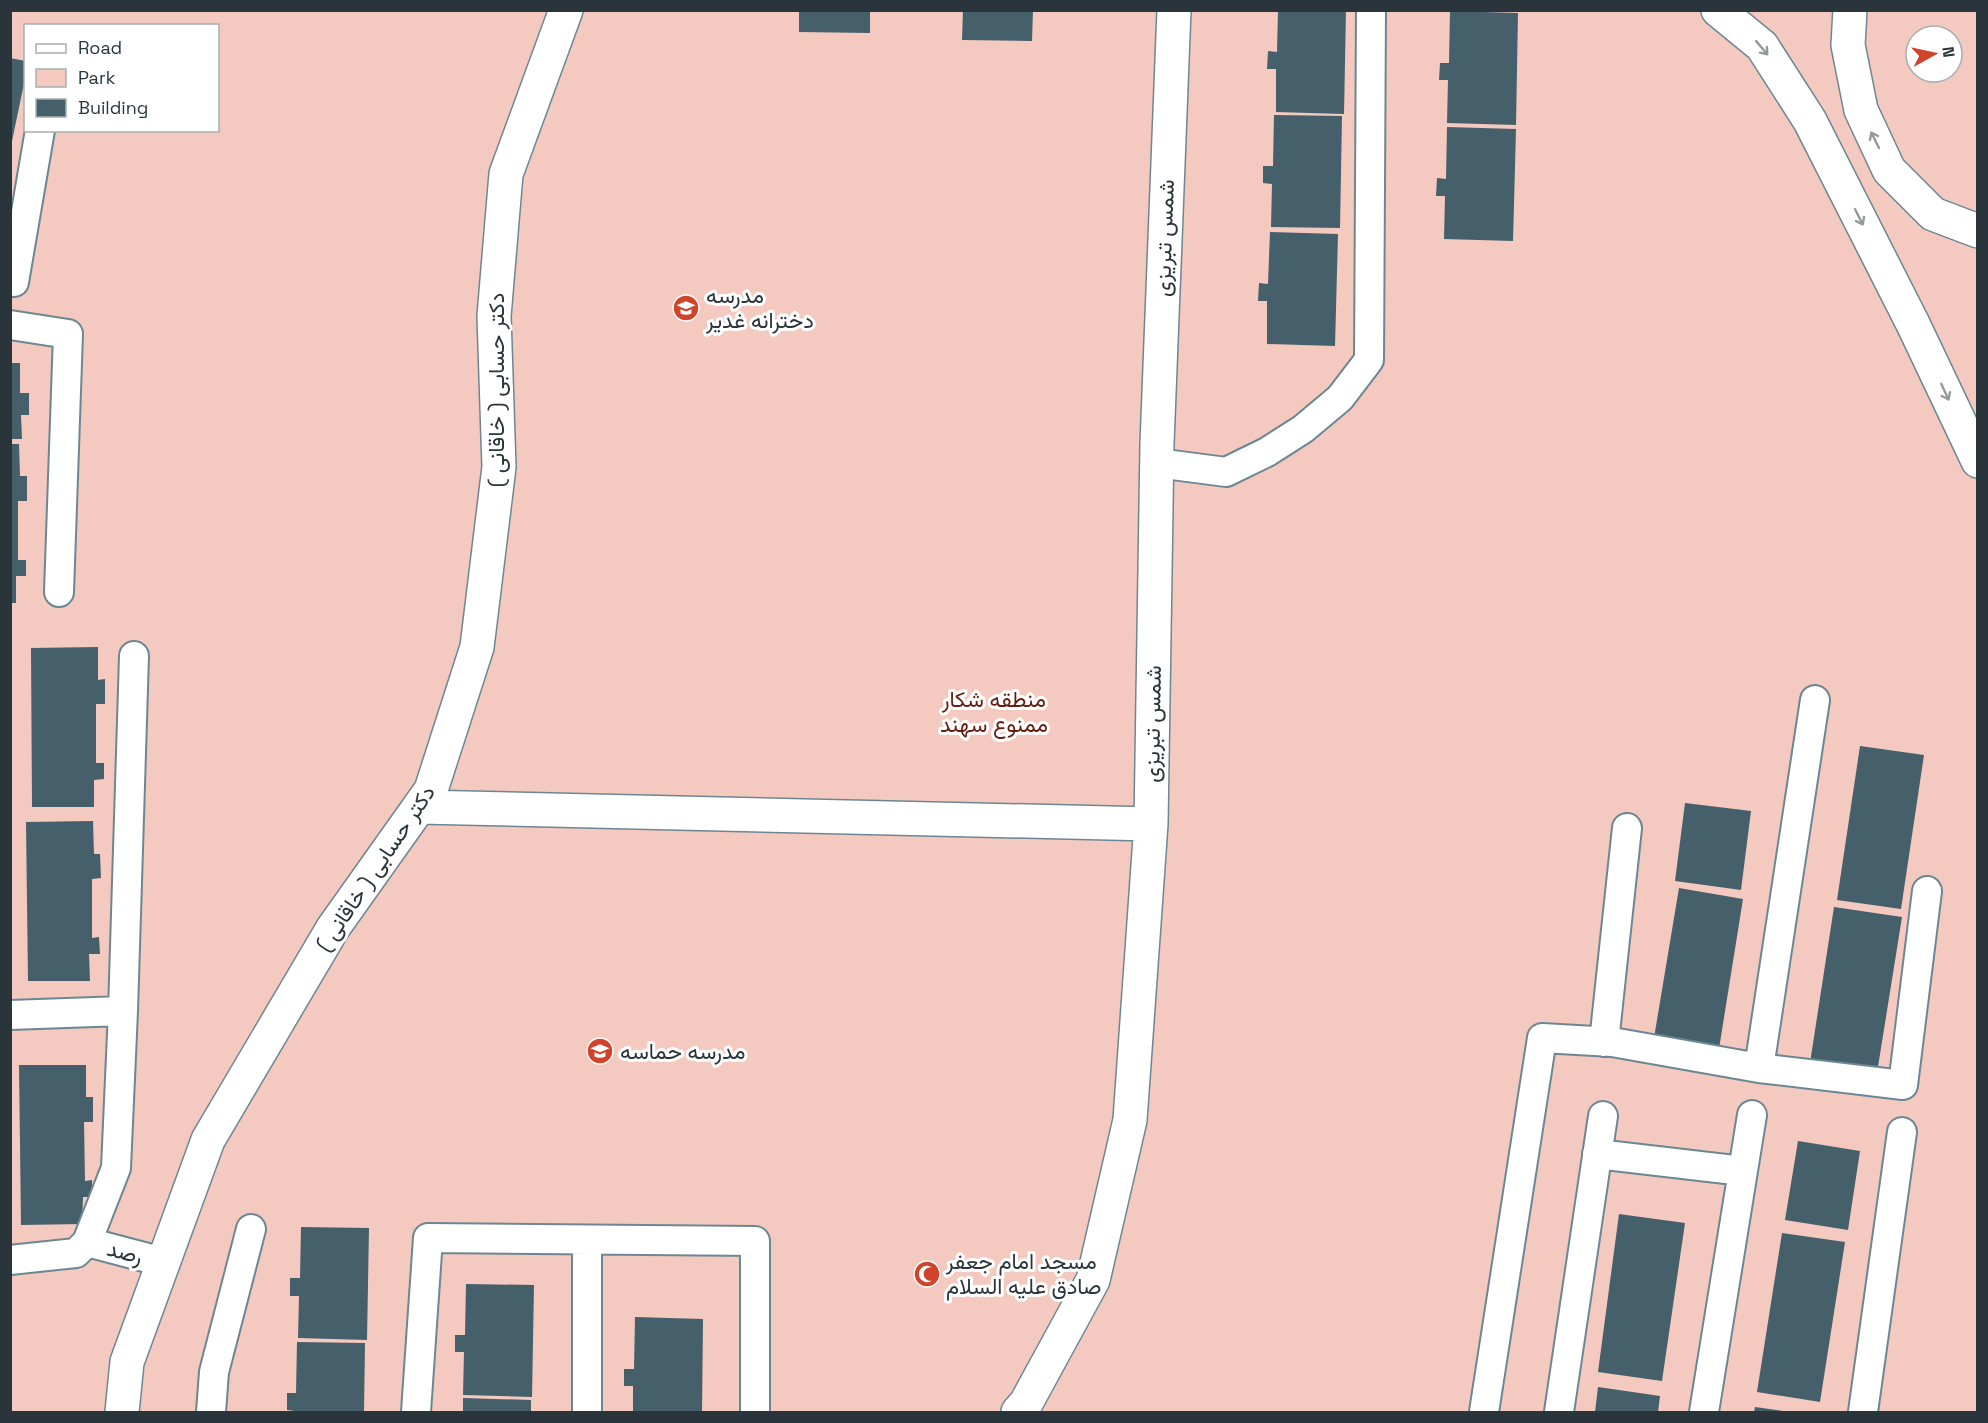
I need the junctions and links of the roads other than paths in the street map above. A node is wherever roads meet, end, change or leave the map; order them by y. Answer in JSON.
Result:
{"nodes":[{"id":1,"x":566,"y":10,"type":"edge"},
{"id":2,"x":1174,"y":10,"type":"edge"},
{"id":3,"x":1371,"y":10,"type":"edge"},
{"id":4,"x":1718,"y":10,"type":"edge"},
{"id":5,"x":1850,"y":10,"type":"edge"},
{"id":6,"x":40,"y":132,"type":"edge"},
{"id":7,"x":1977,"y":231,"type":"edge"},
{"id":8,"x":10,"y":281,"type":"edge"},
{"id":9,"x":10,"y":325,"type":"edge"},
{"id":10,"x":1977,"y":461,"type":"edge"},
{"id":11,"x":1157,"y":463,"type":"junction"},
{"id":12,"x":59,"y":592,"type":"dead end"},
{"id":13,"x":134,"y":656,"type":"dead end"},
{"id":14,"x":1815,"y":700,"type":"dead end"},
{"id":15,"x":419,"y":807,"type":"junction"},
{"id":16,"x":1150,"y":824,"type":"junction"},
{"id":17,"x":1627,"y":828,"type":"dead end"},
{"id":18,"x":1927,"y":891,"type":"dead end"},
{"id":19,"x":123,"y":1011,"type":"junction"},
{"id":20,"x":10,"y":1015,"type":"edge"},
{"id":21,"x":1604,"y":1042,"type":"junction"},
{"id":22,"x":1759,"y":1068,"type":"junction"},
{"id":23,"x":1752,"y":1115,"type":"dead end"},
{"id":24,"x":1603,"y":1116,"type":"dead end"},
{"id":25,"x":1902,"y":1132,"type":"dead end"},
{"id":26,"x":1597,"y":1154,"type":"junction"},
{"id":27,"x":1743,"y":1171,"type":"junction"},
{"id":28,"x":251,"y":1229,"type":"dead end"},
{"id":29,"x":587,"y":1240,"type":"junction"},
{"id":30,"x":87,"y":1242,"type":"junction"},
{"id":31,"x":10,"y":1260,"type":"edge"},
{"id":32,"x":163,"y":1262,"type":"junction"},
{"id":33,"x":122,"y":1413,"type":"edge"},
{"id":34,"x":211,"y":1413,"type":"edge"},
{"id":35,"x":416,"y":1413,"type":"edge"},
{"id":36,"x":587,"y":1413,"type":"edge"},
{"id":37,"x":754,"y":1413,"type":"edge"},
{"id":38,"x":1018,"y":1413,"type":"edge"},
{"id":39,"x":1484,"y":1413,"type":"edge"},
{"id":40,"x":1559,"y":1413,"type":"edge"},
{"id":41,"x":1704,"y":1413,"type":"edge"},
{"id":42,"x":1863,"y":1413,"type":"edge"}],
"edges":[{"from":1,"to":15,"type":"street","name":"دکتر حسابی ( خاقانی )"},
{"from":2,"to":11,"type":"street","name":"شمس تبریزی"},
{"from":3,"to":11,"type":"street"},
{"from":4,"to":10,"type":"street","one_way":true},
{"from":7,"to":5,"type":"street","one_way":true},
{"from":6,"to":8,"type":"street"},
{"from":9,"to":12,"type":"street"},
{"from":11,"to":16,"type":"street","name":"شمس تبریزی"},
{"from":13,"to":19,"type":"street"},
{"from":14,"to":22,"type":"street"},
{"from":15,"to":16,"type":"street"},
{"from":15,"to":32,"type":"street","name":"دکتر حسابی ( خاقانی )"},
{"from":16,"to":38,"type":"street","name":"شمس تبریزی"},
{"from":17,"to":21,"type":"street"},
{"from":18,"to":22,"type":"street"},
{"from":19,"to":20,"type":"street"},
{"from":19,"to":30,"type":"street"},
{"from":21,"to":22,"type":"street"},
{"from":21,"to":39,"type":"street"},
{"from":23,"to":27,"type":"street"},
{"from":24,"to":26,"type":"street"},
{"from":25,"to":42,"type":"street"},
{"from":26,"to":27,"type":"street"},
{"from":26,"to":40,"type":"street"},
{"from":27,"to":41,"type":"street"},
{"from":28,"to":34,"type":"street"},
{"from":29,"to":35,"type":"street"},
{"from":29,"to":36,"type":"street"},
{"from":29,"to":37,"type":"street"},
{"from":30,"to":31,"type":"street"},
{"from":30,"to":32,"type":"street","name":"رصد"},
{"from":32,"to":33,"type":"street","name":"دکتر حسابی ( خاقانی )"}]}
